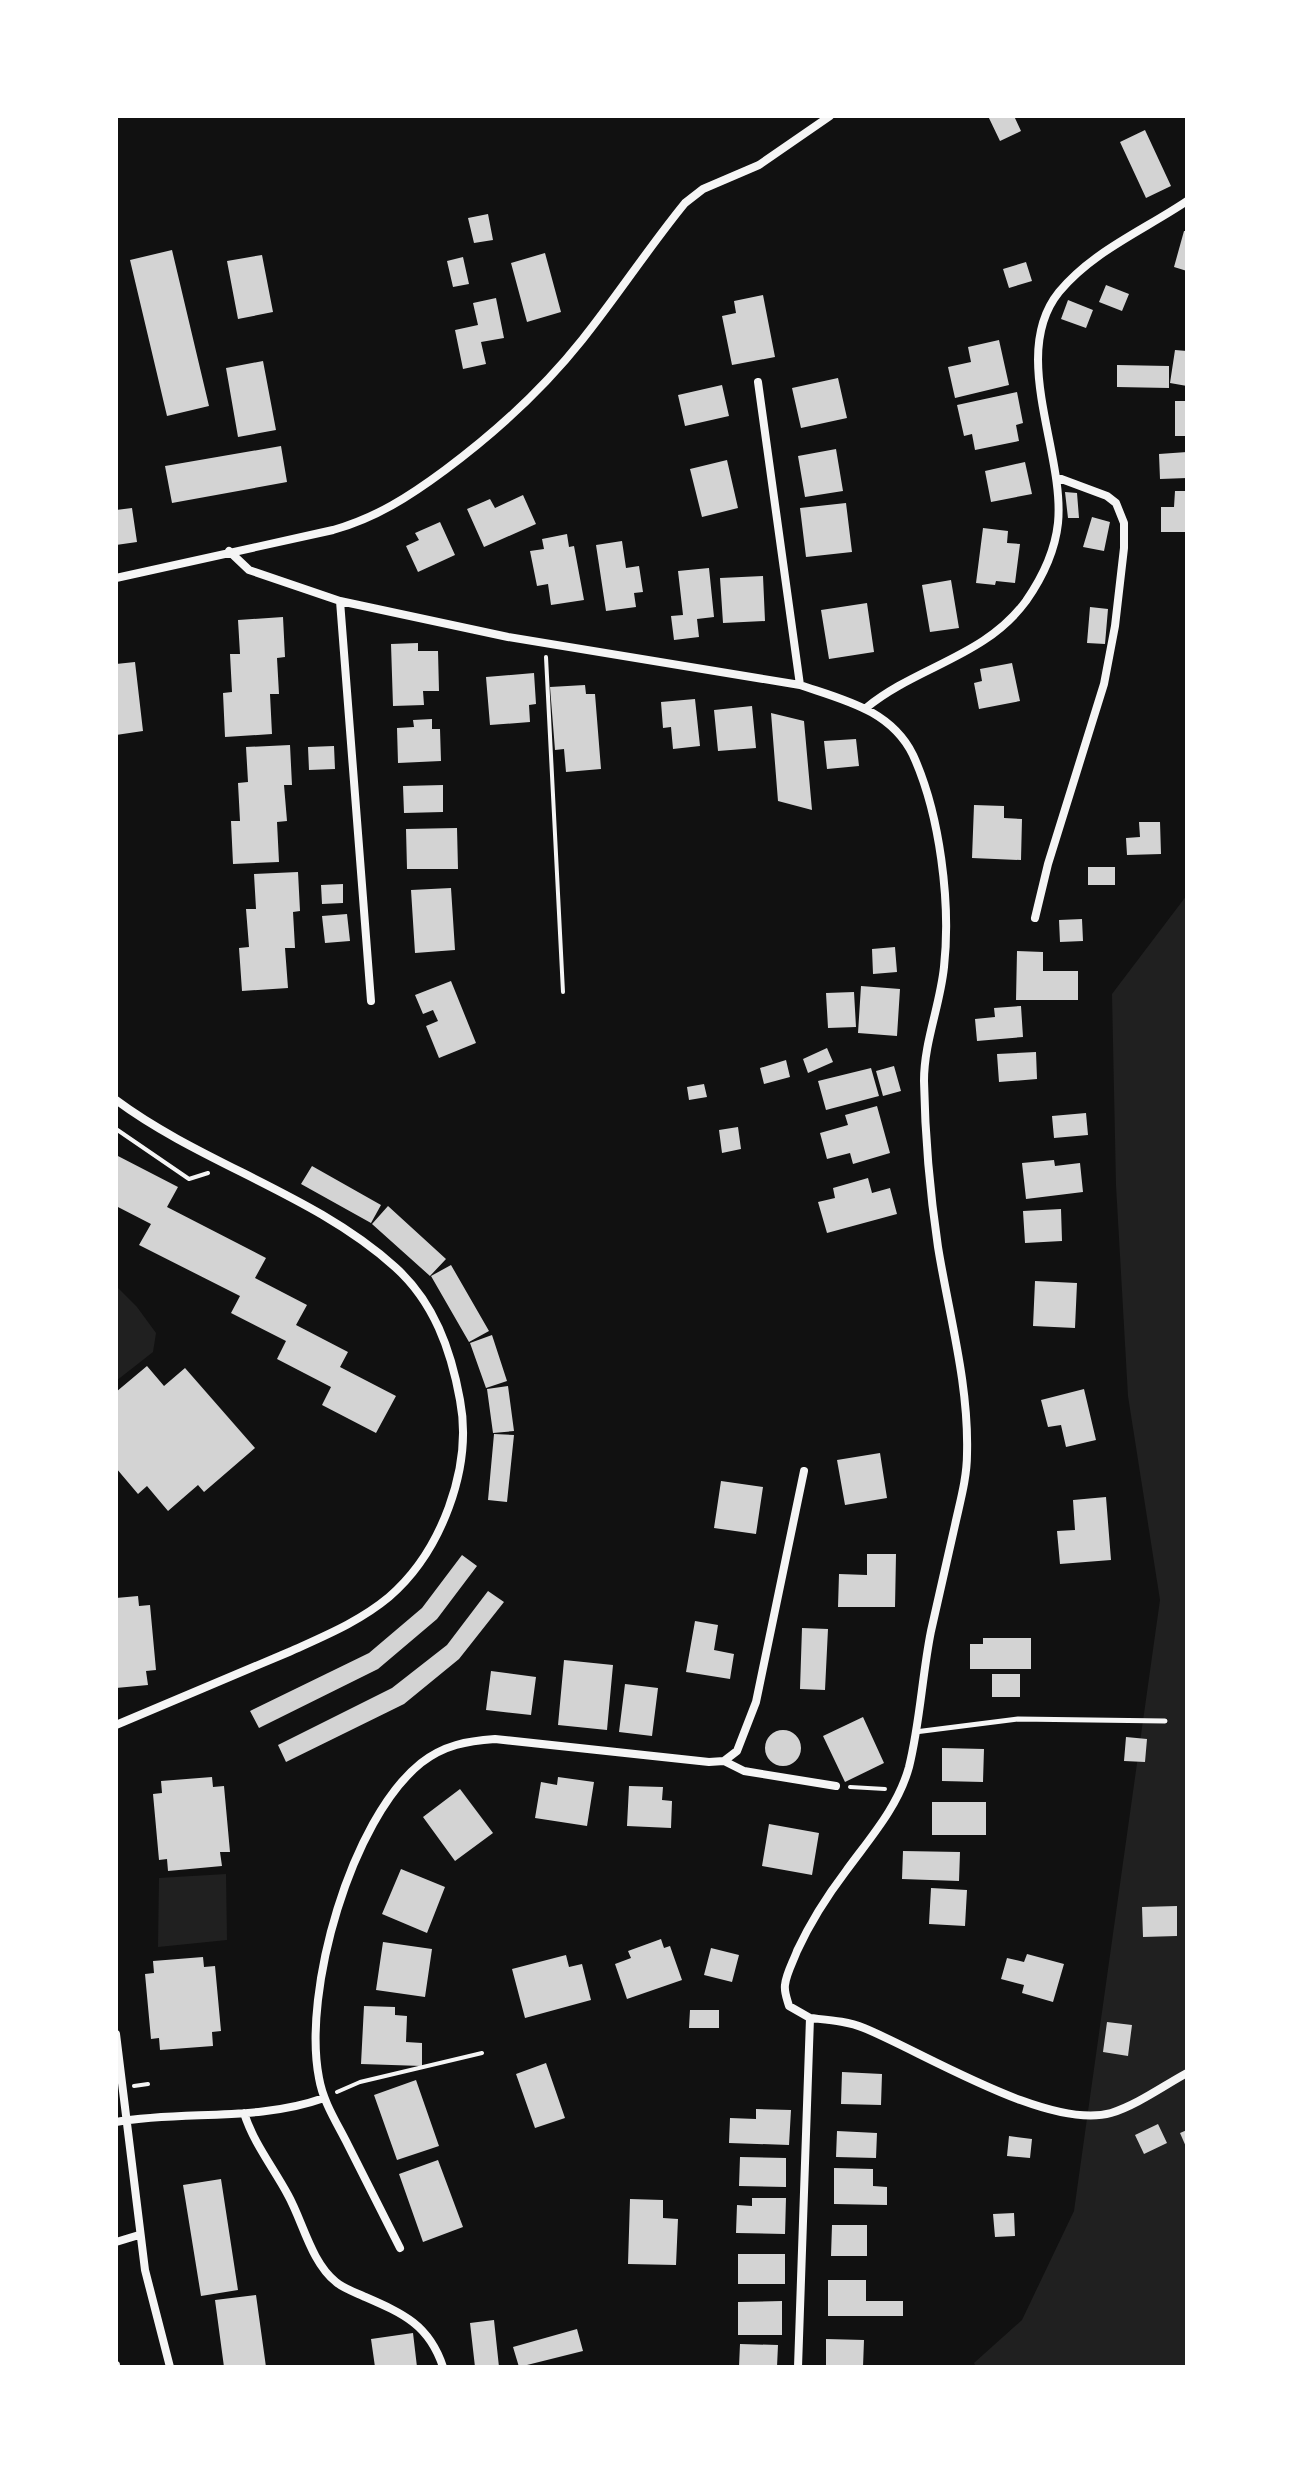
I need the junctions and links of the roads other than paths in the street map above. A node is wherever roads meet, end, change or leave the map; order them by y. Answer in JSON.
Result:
{"nodes":[{"id":1,"x":830,"y":116,"type":"edge"},
{"id":2,"x":1187,"y":201,"type":"edge"},
{"id":3,"x":758,"y":382,"type":"dead end"},
{"id":4,"x":1056,"y":477,"type":"junction"},
{"id":5,"x":229,"y":551,"type":"junction"},
{"id":6,"x":116,"y":578,"type":"edge"},
{"id":7,"x":340,"y":601,"type":"junction"},
{"id":8,"x":800,"y":685,"type":"junction"},
{"id":9,"x":866,"y":708,"type":"junction"},
{"id":10,"x":1035,"y":918,"type":"dead end"},
{"id":11,"x":371,"y":1001,"type":"dead end"},
{"id":12,"x":116,"y":1100,"type":"edge"},
{"id":13,"x":804,"y":1471,"type":"dead end"},
{"id":14,"x":1165,"y":1721,"type":"dead end"},
{"id":15,"x":116,"y":1725,"type":"edge"},
{"id":16,"x":914,"y":1733,"type":"junction"},
{"id":17,"x":724,"y":1761,"type":"junction"},
{"id":18,"x":836,"y":1786,"type":"road end"},
{"id":19,"x":810,"y":2018,"type":"junction"},
{"id":20,"x":116,"y":2034,"type":"edge"},
{"id":21,"x":1187,"y":2073,"type":"edge"},
{"id":22,"x":324,"y":2098,"type":"junction"},
{"id":23,"x":244,"y":2113,"type":"junction"},
{"id":24,"x":121,"y":2121,"type":"edge"},
{"id":25,"x":139,"y":2235,"type":"junction"},
{"id":26,"x":116,"y":2242,"type":"edge"},
{"id":27,"x":400,"y":2248,"type":"dead end"},
{"id":28,"x":170,"y":2367,"type":"edge"},
{"id":29,"x":443,"y":2367,"type":"edge"},
{"id":30,"x":798,"y":2367,"type":"edge"}],
"edges":[{"from":1,"to":5,"type":"street"},
{"from":2,"to":4,"type":"street"},
{"from":3,"to":8,"type":"street"},
{"from":4,"to":9,"type":"street"},
{"from":4,"to":10,"type":"street"},
{"from":5,"to":6,"type":"street"},
{"from":5,"to":7,"type":"street"},
{"from":7,"to":8,"type":"street"},
{"from":7,"to":11,"type":"street"},
{"from":8,"to":9,"type":"street"},
{"from":9,"to":16,"type":"street"},
{"from":12,"to":15,"type":"street"},
{"from":13,"to":17,"type":"street"},
{"from":14,"to":16,"type":"lane"},
{"from":16,"to":19,"type":"street"},
{"from":17,"to":18,"type":"street"},
{"from":17,"to":22,"type":"street"},
{"from":19,"to":21,"type":"street"},
{"from":19,"to":30,"type":"street"},
{"from":20,"to":24,"type":"street"},
{"from":22,"to":23,"type":"street"},
{"from":22,"to":27,"type":"street"},
{"from":23,"to":24,"type":"street"},
{"from":23,"to":29,"type":"street"},
{"from":24,"to":25,"type":"street"},
{"from":25,"to":26,"type":"street"},
{"from":25,"to":28,"type":"street"}]}
